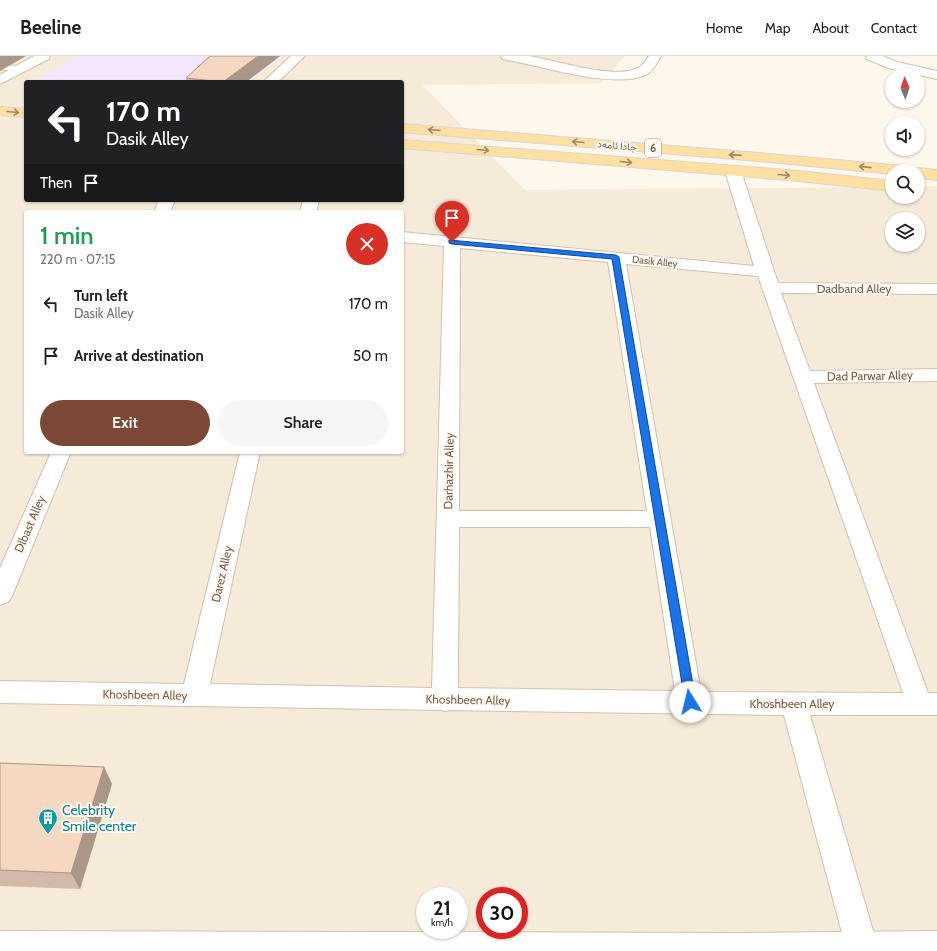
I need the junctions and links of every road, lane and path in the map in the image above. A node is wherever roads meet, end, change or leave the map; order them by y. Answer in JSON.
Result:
{"nodes":[{"id":1,"x":44,"y":56,"type":"edge"},
{"id":2,"x":299,"y":56,"type":"edge"},
{"id":3,"x":507,"y":56,"type":"edge"},
{"id":4,"x":654,"y":56,"type":"edge"},
{"id":5,"x":872,"y":56,"type":"edge"},
{"id":6,"x":0,"y":67,"type":"edge"},
{"id":7,"x":20,"y":69,"type":"junction"},
{"id":8,"x":937,"y":75,"type":"edge"},
{"id":9,"x":0,"y":80,"type":"edge"},
{"id":10,"x":272,"y":80,"type":"edge"},
{"id":11,"x":0,"y":111,"type":"edge"},
{"id":12,"x":24,"y":113,"type":"edge"},
{"id":13,"x":404,"y":128,"type":"edge"},
{"id":14,"x":454,"y":132,"type":"junction"},
{"id":15,"x":510,"y":137,"type":"junction"},
{"id":16,"x":404,"y":144,"type":"edge"},
{"id":17,"x":446,"y":148,"type":"junction"},
{"id":18,"x":506,"y":152,"type":"junction"},
{"id":19,"x":885,"y":169,"type":"edge"},
{"id":20,"x":733,"y":171,"type":"junction"},
{"id":21,"x":925,"y":174,"type":"edge"},
{"id":22,"x":937,"y":175,"type":"edge"},
{"id":23,"x":885,"y":185,"type":"edge"},
{"id":24,"x":404,"y":237,"type":"edge"},
{"id":25,"x":452,"y":242,"type":"junction"},
{"id":26,"x":616,"y":257,"type":"junction"},
{"id":27,"x":768,"y":280,"type":"junction"},
{"id":28,"x":937,"y":289,"type":"edge"},
{"id":29,"x":937,"y":375,"type":"edge"},
{"id":30,"x":804,"y":377,"type":"junction"},
{"id":31,"x":60,"y":454,"type":"edge"},
{"id":32,"x":250,"y":454,"type":"edge"},
{"id":33,"x":448,"y":519,"type":"junction"},
{"id":34,"x":660,"y":519,"type":"junction"},
{"id":35,"x":0,"y":596,"type":"edge"},
{"id":36,"x":0,"y":692,"type":"edge"},
{"id":37,"x":194,"y":696,"type":"junction"},
{"id":38,"x":445,"y":700,"type":"junction"},
{"id":39,"x":690,"y":702,"type":"junction"},
{"id":40,"x":794,"y":704,"type":"junction"},
{"id":41,"x":928,"y":704,"type":"edge"},
{"id":42,"x":0,"y":947,"type":"edge"},
{"id":43,"x":937,"y":947,"type":"edge"},
{"id":44,"x":862,"y":948,"type":"junction"}],
"edges":[{"from":1,"to":7,"type":"street"},
{"from":2,"to":10,"type":"street"},
{"from":3,"to":4,"type":"street"},
{"from":5,"to":8,"type":"street"},
{"from":6,"to":7,"type":"lane"},
{"from":7,"to":9,"type":"street"},
{"from":11,"to":12,"type":"main road","one_way":true},
{"from":14,"to":13,"type":"main road","name":"جادا ئامەد","number":"6","one_way":true},
{"from":14,"to":15,"type":"main road","name":"جادا ئامەد","number":"6"},
{"from":14,"to":17,"type":"main road"},
{"from":15,"to":18,"type":"main road"},
{"from":19,"to":15,"type":"main road","name":"جادا ئامەد","number":"6","one_way":true},
{"from":16,"to":17,"type":"main road","name":"جادا ئامەد","number":"6"},
{"from":17,"to":18,"type":"main road","name":"جادا ئامەد","number":"6","one_way":true},
{"from":18,"to":20,"type":"main road","name":"جادا ئامەد","number":"6","one_way":true},
{"from":20,"to":23,"type":"main road","name":"جادا ئامەد","number":"6","one_way":true},
{"from":20,"to":27,"type":"street"},
{"from":21,"to":22,"type":"main road"},
{"from":24,"to":25,"type":"street","name":"Dasik Alley"},
{"from":25,"to":26,"type":"street","name":"Dasik Alley"},
{"from":25,"to":33,"type":"street","name":"Darhazhir Alley"},
{"from":26,"to":27,"type":"street","name":"Dasik Alley"},
{"from":26,"to":34,"type":"street"},
{"from":27,"to":28,"type":"street","name":"Dadband Alley"},
{"from":27,"to":30,"type":"street"},
{"from":29,"to":30,"type":"street","name":"Dad Parwar Alley"},
{"from":30,"to":41,"type":"street"},
{"from":31,"to":35,"type":"street","name":"Dlbast Alley"},
{"from":32,"to":37,"type":"street","name":"Darez Alley"},
{"from":33,"to":34,"type":"street"},
{"from":33,"to":38,"type":"street","name":"Darhazhir Alley"},
{"from":34,"to":39,"type":"street"},
{"from":36,"to":37,"type":"street","name":"Khoshbeen Alley"},
{"from":37,"to":38,"type":"street","name":"Khoshbeen Alley"},
{"from":38,"to":39,"type":"street","name":"Khoshbeen Alley"},
{"from":39,"to":40,"type":"street","name":"Khoshbeen Alley"},
{"from":40,"to":41,"type":"street","name":"Khoshbeen Alley"},
{"from":40,"to":44,"type":"street"},
{"from":42,"to":44,"type":"street"},
{"from":43,"to":44,"type":"street"}]}
